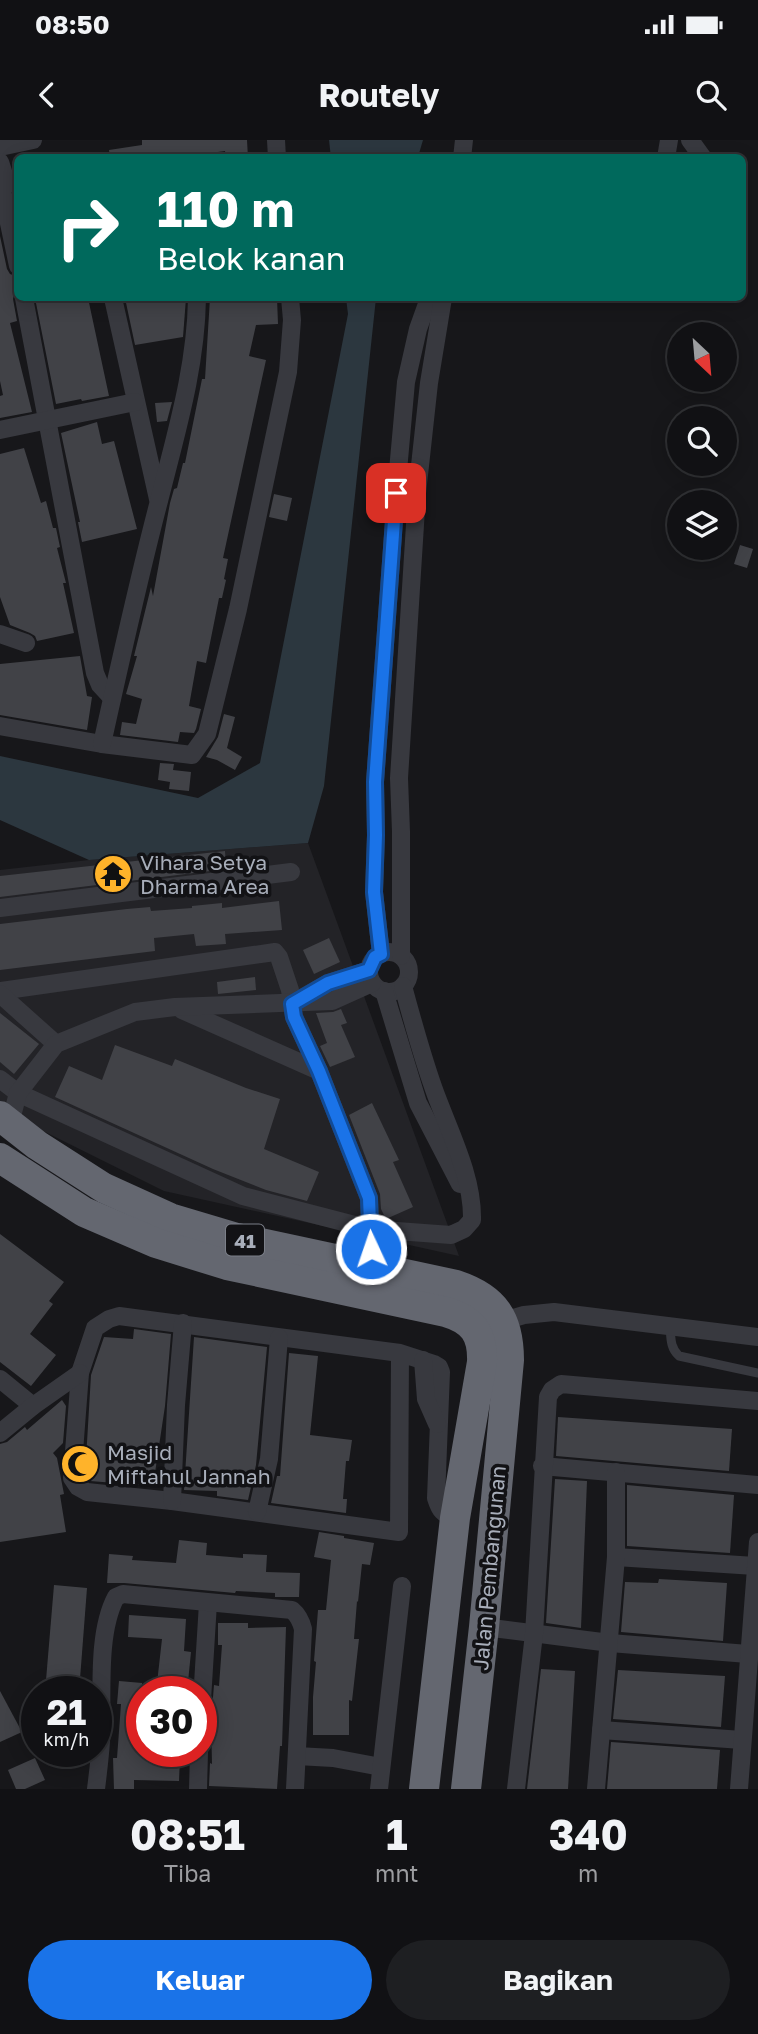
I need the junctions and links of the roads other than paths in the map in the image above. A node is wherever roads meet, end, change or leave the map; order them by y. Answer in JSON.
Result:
{"nodes":[{"id":1,"x":33,"y":140,"type":"edge"},
{"id":2,"x":0,"y":148,"type":"edge"},
{"id":3,"x":0,"y":162,"type":"edge"},
{"id":4,"x":1,"y":190,"type":"edge"},
{"id":5,"x":14,"y":248,"type":"edge"},
{"id":6,"x":25,"y":301,"type":"edge"},
{"id":7,"x":114,"y":301,"type":"edge"},
{"id":8,"x":197,"y":301,"type":"edge"},
{"id":9,"x":290,"y":301,"type":"edge"},
{"id":10,"x":428,"y":301,"type":"edge"},
{"id":11,"x":443,"y":301,"type":"edge"},
{"id":12,"x":135,"y":402,"type":"junction"},
{"id":13,"x":48,"y":419,"type":"junction"},
{"id":14,"x":0,"y":429,"type":"edge"},
{"id":15,"x":158,"y":502,"type":"junction"},
{"id":16,"x":0,"y":634,"type":"edge"},
{"id":17,"x":26,"y":643,"type":"dead end"},
{"id":18,"x":112,"y":698,"type":"junction"},
{"id":19,"x":0,"y":726,"type":"edge"},
{"id":20,"x":102,"y":744,"type":"junction"},
{"id":21,"x":291,"y":872,"type":"dead end"},
{"id":22,"x":0,"y":908,"type":"edge"},
{"id":23,"x":381,"y":954,"type":"junction"},
{"id":24,"x":401,"y":956,"type":"junction"},
{"id":25,"x":375,"y":981,"type":"junction"},
{"id":26,"x":403,"y":986,"type":"junction"},
{"id":27,"x":0,"y":993,"type":"edge"},
{"id":28,"x":292,"y":1004,"type":"junction"},
{"id":29,"x":175,"y":1007,"type":"junction"},
{"id":30,"x":56,"y":1044,"type":"junction"},
{"id":31,"x":319,"y":1071,"type":"junction"},
{"id":32,"x":0,"y":1079,"type":"edge"},
{"id":33,"x":9,"y":1111,"type":"edge"},
{"id":34,"x":0,"y":1158,"type":"edge"},
{"id":35,"x":472,"y":1209,"type":"junction"},
{"id":36,"x":370,"y":1228,"type":"junction"},
{"id":37,"x":220,"y":1248,"type":"junction"},
{"id":38,"x":371,"y":1267,"type":"junction"},
{"id":39,"x":183,"y":1323,"type":"junction"},
{"id":40,"x":670,"y":1326,"type":"junction"},
{"id":41,"x":506,"y":1334,"type":"junction"},
{"id":42,"x":758,"y":1337,"type":"edge"},
{"id":43,"x":279,"y":1338,"type":"junction"},
{"id":44,"x":400,"y":1353,"type":"junction"},
{"id":45,"x":80,"y":1373,"type":"junction"},
{"id":46,"x":758,"y":1373,"type":"edge"},
{"id":47,"x":0,"y":1379,"type":"edge"},
{"id":48,"x":758,"y":1401,"type":"edge"},
{"id":49,"x":33,"y":1406,"type":"junction"},
{"id":50,"x":0,"y":1433,"type":"edge"},
{"id":51,"x":542,"y":1466,"type":"junction"},
{"id":52,"x":616,"y":1472,"type":"junction"},
{"id":53,"x":758,"y":1485,"type":"edge"},
{"id":54,"x":172,"y":1501,"type":"junction"},
{"id":55,"x":449,"y":1508,"type":"junction"},
{"id":56,"x":257,"y":1512,"type":"junction"},
{"id":57,"x":758,"y":1542,"type":"edge"},
{"id":58,"x":616,"y":1557,"type":"junction"},
{"id":59,"x":755,"y":1566,"type":"junction"},
{"id":60,"x":402,"y":1586,"type":"dead end"},
{"id":61,"x":208,"y":1603,"type":"junction"},
{"id":62,"x":484,"y":1627,"type":"junction"},
{"id":63,"x":534,"y":1634,"type":"junction"},
{"id":64,"x":610,"y":1643,"type":"junction"},
{"id":65,"x":748,"y":1654,"type":"junction"},
{"id":66,"x":203,"y":1676,"type":"edge"},
{"id":67,"x":601,"y":1730,"type":"junction"},
{"id":68,"x":742,"y":1740,"type":"junction"},
{"id":69,"x":297,"y":1756,"type":"junction"},
{"id":70,"x":199,"y":1767,"type":"edge"},
{"id":71,"x":381,"y":1767,"type":"junction"},
{"id":72,"x":96,"y":1789,"type":"edge"},
{"id":73,"x":198,"y":1789,"type":"edge"},
{"id":74,"x":295,"y":1789,"type":"edge"},
{"id":75,"x":379,"y":1789,"type":"edge"},
{"id":76,"x":424,"y":1789,"type":"edge"},
{"id":77,"x":466,"y":1789,"type":"edge"},
{"id":78,"x":516,"y":1789,"type":"edge"},
{"id":79,"x":596,"y":1789,"type":"edge"},
{"id":80,"x":739,"y":1789,"type":"edge"}],
"edges":[{"from":1,"to":2,"type":"street"},
{"from":3,"to":4,"type":"street"},
{"from":4,"to":5,"type":"street"},
{"from":6,"to":13,"type":"street"},
{"from":7,"to":12,"type":"street"},
{"from":8,"to":15,"type":"street"},
{"from":9,"to":20,"type":"street"},
{"from":10,"to":23,"type":"street"},
{"from":11,"to":24,"type":"street"},
{"from":12,"to":13,"type":"street"},
{"from":12,"to":15,"type":"street"},
{"from":13,"to":14,"type":"street"},
{"from":13,"to":18,"type":"street"},
{"from":15,"to":18,"type":"street"},
{"from":16,"to":17,"type":"street"},
{"from":18,"to":20,"type":"street"},
{"from":19,"to":20,"type":"street"},
{"from":21,"to":22,"type":"street"},
{"from":23,"to":24,"type":"street"},
{"from":23,"to":25,"type":"street"},
{"from":24,"to":26,"type":"street"},
{"from":25,"to":26,"type":"street"},
{"from":25,"to":28,"type":"street"},
{"from":25,"to":35,"type":"street"},
{"from":26,"to":35,"type":"street"},
{"from":27,"to":28,"type":"street"},
{"from":27,"to":30,"type":"street"},
{"from":28,"to":29,"type":"street"},
{"from":28,"to":31,"type":"street"},
{"from":29,"to":30,"type":"street"},
{"from":29,"to":31,"type":"street"},
{"from":30,"to":33,"type":"street"},
{"from":31,"to":36,"type":"street"},
{"from":32,"to":33,"type":"street"},
{"from":33,"to":36,"type":"street"},
{"from":33,"to":37,"type":"highway","number":"41"},
{"from":34,"to":37,"type":"highway","number":"41"},
{"from":35,"to":36,"type":"street"},
{"from":36,"to":38,"type":"street"},
{"from":37,"to":38,"type":"highway","number":"41"},
{"from":37,"to":55,"type":"highway","name":"Jalan Pembangunan","number":"41"},
{"from":38,"to":41,"type":"highway","number":"41"},
{"from":39,"to":43,"type":"street"},
{"from":39,"to":45,"type":"street"},
{"from":39,"to":54,"type":"street"},
{"from":40,"to":41,"type":"street"},
{"from":40,"to":42,"type":"street"},
{"from":40,"to":46,"type":"lane"},
{"from":41,"to":62,"type":"highway","name":"Jalan Pembangunan"},
{"from":43,"to":44,"type":"street"},
{"from":43,"to":56,"type":"street"},
{"from":44,"to":55,"type":"street"},
{"from":44,"to":56,"type":"street"},
{"from":45,"to":49,"type":"street"},
{"from":45,"to":54,"type":"street"},
{"from":47,"to":49,"type":"street"},
{"from":48,"to":51,"type":"street"},
{"from":49,"to":50,"type":"street"},
{"from":51,"to":52,"type":"street"},
{"from":51,"to":63,"type":"street"},
{"from":52,"to":53,"type":"street"},
{"from":52,"to":58,"type":"street"},
{"from":54,"to":56,"type":"street"},
{"from":55,"to":76,"type":"highway","name":"Jalan Pembangunan","number":"41"},
{"from":57,"to":59,"type":"street"},
{"from":58,"to":59,"type":"street"},
{"from":58,"to":64,"type":"street"},
{"from":59,"to":65,"type":"street"},
{"from":60,"to":71,"type":"street"},
{"from":61,"to":66,"type":"street"},
{"from":61,"to":69,"type":"street"},
{"from":61,"to":72,"type":"street"},
{"from":62,"to":63,"type":"street"},
{"from":62,"to":77,"type":"highway","name":"Jalan Pembangunan"},
{"from":63,"to":64,"type":"street"},
{"from":63,"to":78,"type":"street"},
{"from":64,"to":65,"type":"street"},
{"from":64,"to":67,"type":"street"},
{"from":65,"to":68,"type":"street"},
{"from":67,"to":68,"type":"street"},
{"from":67,"to":79,"type":"street"},
{"from":68,"to":80,"type":"street"},
{"from":69,"to":71,"type":"street"},
{"from":69,"to":74,"type":"street"},
{"from":70,"to":73,"type":"street"},
{"from":71,"to":75,"type":"street"}]}
